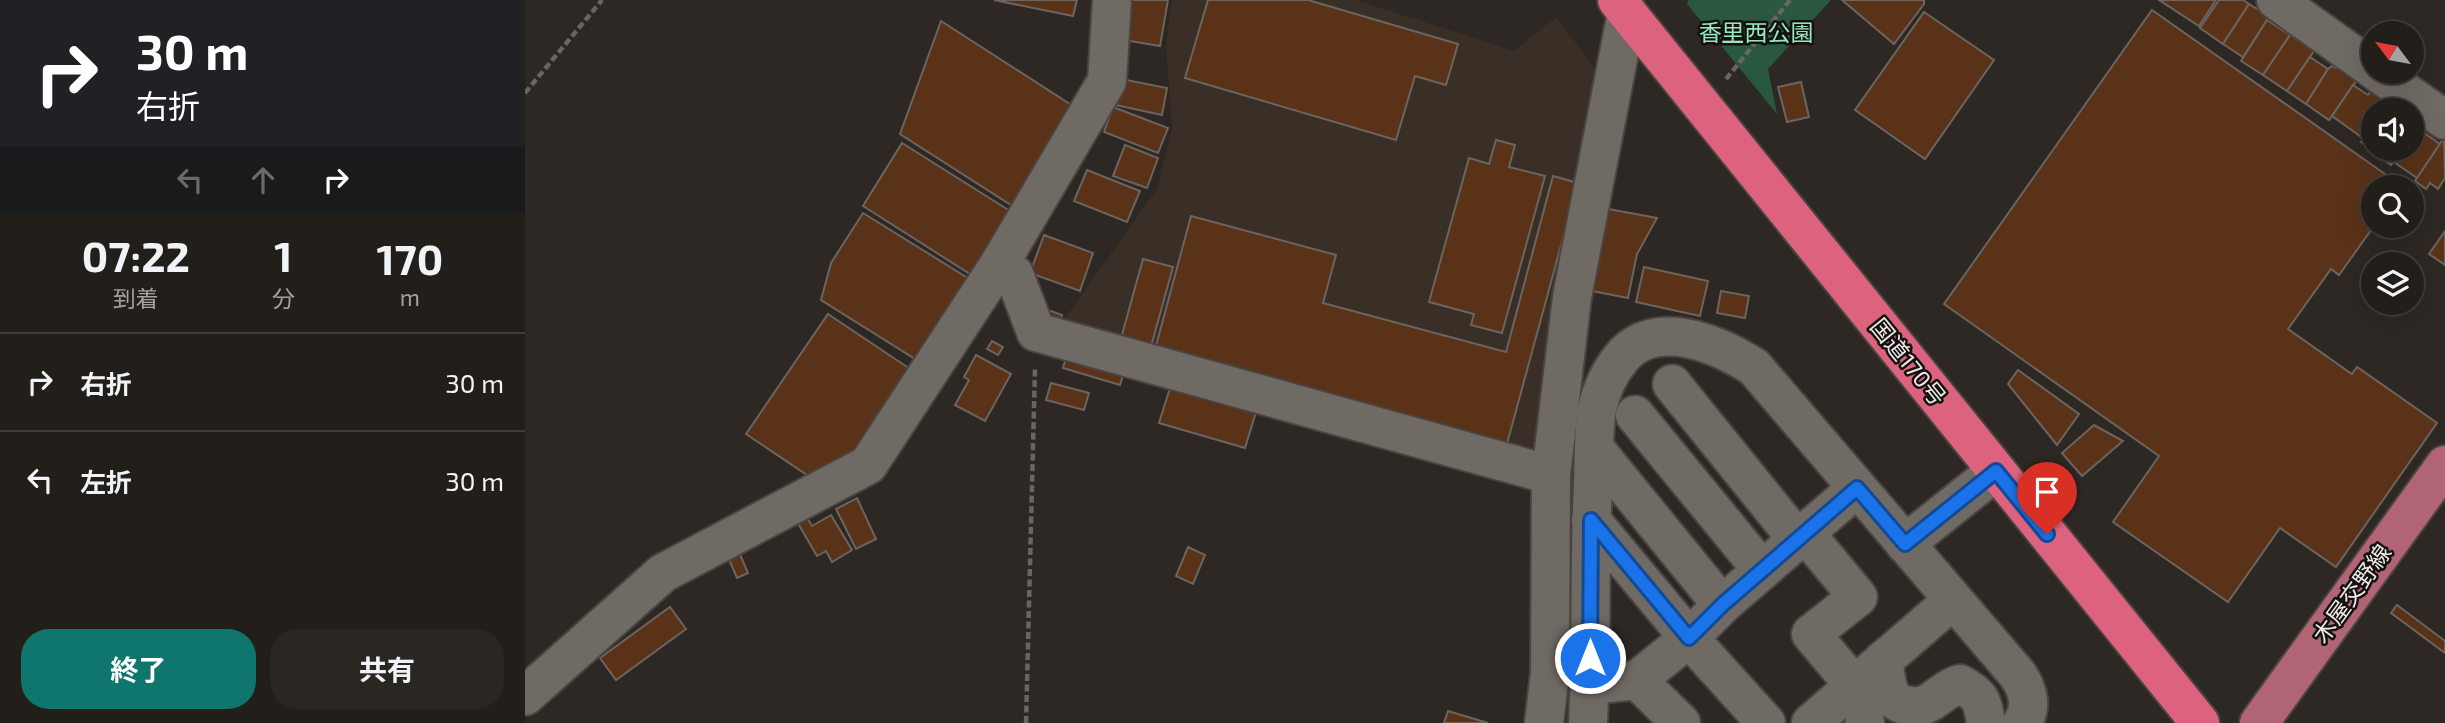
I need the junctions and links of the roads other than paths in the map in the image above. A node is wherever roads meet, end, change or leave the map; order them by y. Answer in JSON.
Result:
{"nodes":[{"id":1,"x":1112,"y":0,"type":"edge"},
{"id":2,"x":2276,"y":0,"type":"edge"},
{"id":3,"x":1622,"y":6,"type":"edge"},
{"id":4,"x":2361,"y":60,"type":"edge"},
{"id":5,"x":2395,"y":84,"type":"edge"},
{"id":6,"x":2445,"y":120,"type":"edge"},
{"id":7,"x":1000,"y":263,"type":"junction"},
{"id":8,"x":1672,"y":384,"type":"dead end"},
{"id":9,"x":1635,"y":415,"type":"dead end"},
{"id":10,"x":1595,"y":449,"type":"junction"},
{"id":11,"x":2445,"y":464,"type":"edge"},
{"id":12,"x":1996,"y":471,"type":"junction"},
{"id":13,"x":1551,"y":475,"type":"junction"},
{"id":14,"x":1857,"y":488,"type":"junction"},
{"id":15,"x":1591,"y":520,"type":"junction"},
{"id":16,"x":1808,"y":531,"type":"junction"},
{"id":17,"x":1905,"y":544,"type":"junction"},
{"id":18,"x":1762,"y":570,"type":"junction"},
{"id":19,"x":1953,"y":600,"type":"junction"},
{"id":20,"x":1722,"y":605,"type":"junction"},
{"id":21,"x":1689,"y":638,"type":"junction"},
{"id":22,"x":1868,"y":673,"type":"junction"},
{"id":23,"x":1637,"y":681,"type":"junction"},
{"id":24,"x":1590,"y":685,"type":"junction"},
{"id":25,"x":525,"y":696,"type":"edge"},
{"id":26,"x":1544,"y":723,"type":"edge"},
{"id":27,"x":1588,"y":723,"type":"edge"},
{"id":28,"x":1681,"y":723,"type":"edge"},
{"id":29,"x":1766,"y":723,"type":"edge"},
{"id":30,"x":1811,"y":723,"type":"edge"},
{"id":31,"x":1865,"y":723,"type":"edge"},
{"id":32,"x":1986,"y":723,"type":"edge"},
{"id":33,"x":2022,"y":723,"type":"edge"},
{"id":34,"x":2200,"y":723,"type":"edge"},
{"id":35,"x":2259,"y":723,"type":"edge"}],
"edges":[{"from":1,"to":7,"type":"street"},
{"from":2,"to":4,"type":"street"},
{"from":3,"to":12,"type":"highway","name":"国道170号"},
{"from":3,"to":13,"type":"street"},
{"from":5,"to":6,"type":"street"},
{"from":7,"to":13,"type":"street"},
{"from":7,"to":25,"type":"street"},
{"from":8,"to":16,"type":"street"},
{"from":9,"to":18,"type":"street"},
{"from":10,"to":14,"type":"street"},
{"from":10,"to":15,"type":"street"},
{"from":10,"to":20,"type":"street"},
{"from":11,"to":35,"type":"main road","name":"木屋交野線"},
{"from":12,"to":17,"type":"street"},
{"from":12,"to":34,"type":"highway","name":"国道170号"},
{"from":13,"to":26,"type":"street"},
{"from":14,"to":16,"type":"street"},
{"from":14,"to":17,"type":"street"},
{"from":15,"to":21,"type":"street"},
{"from":15,"to":24,"type":"street"},
{"from":16,"to":18,"type":"street"},
{"from":16,"to":22,"type":"street"},
{"from":17,"to":19,"type":"street"},
{"from":18,"to":20,"type":"street"},
{"from":19,"to":22,"type":"street"},
{"from":19,"to":33,"type":"street"},
{"from":20,"to":21,"type":"street"},
{"from":21,"to":23,"type":"street"},
{"from":21,"to":29,"type":"street"},
{"from":22,"to":30,"type":"street"},
{"from":22,"to":31,"type":"street"},
{"from":22,"to":32,"type":"street"},
{"from":23,"to":24,"type":"street"},
{"from":23,"to":28,"type":"street"},
{"from":24,"to":27,"type":"street"}]}
